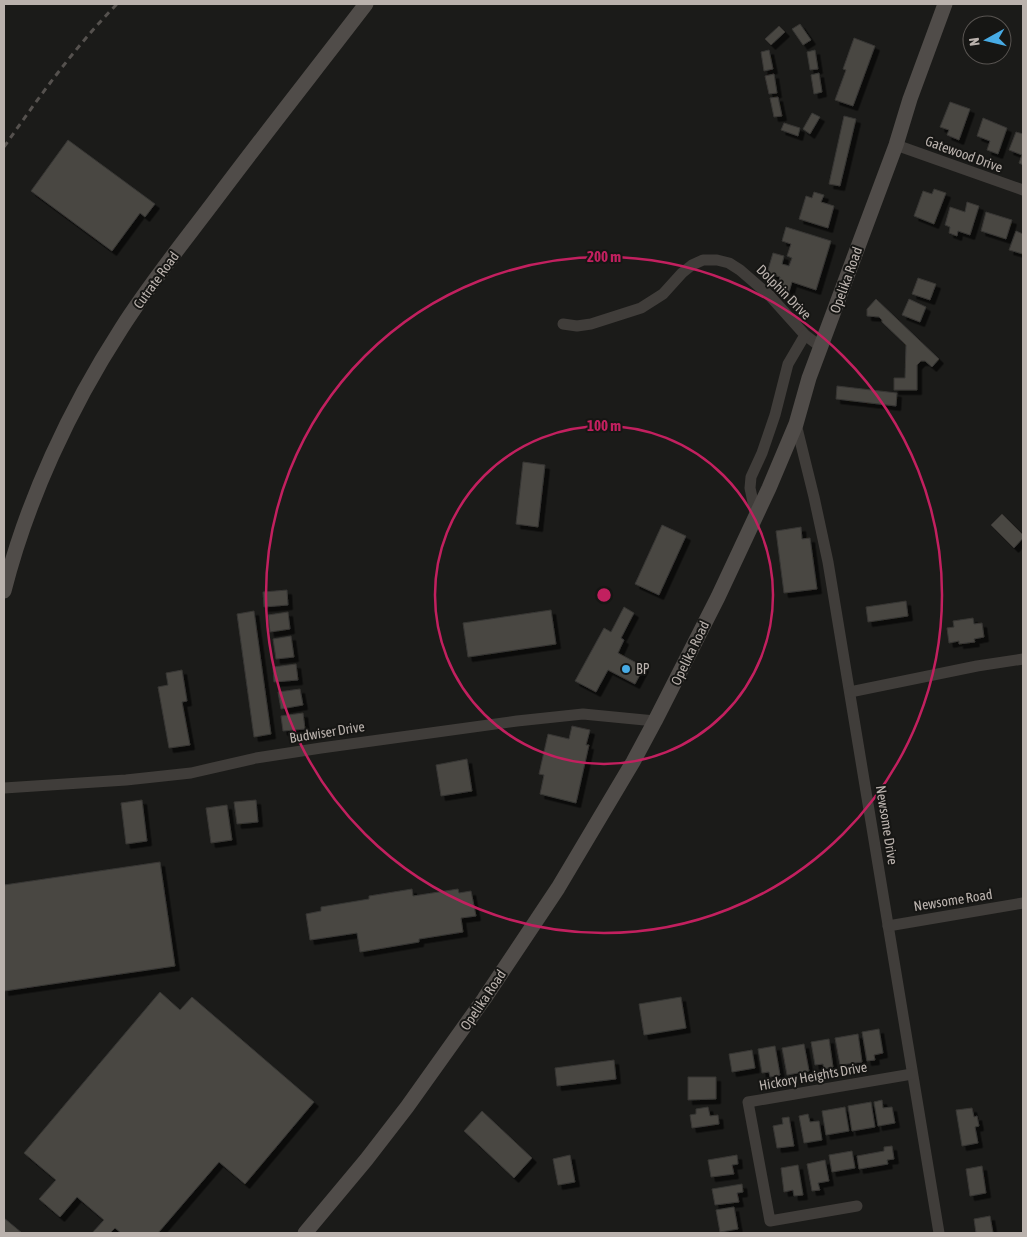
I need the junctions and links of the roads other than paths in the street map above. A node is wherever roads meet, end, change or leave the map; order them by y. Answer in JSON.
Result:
{"nodes":[{"id":1,"x":366,"y":4,"type":"edge"},
{"id":2,"x":945,"y":4,"type":"edge"},
{"id":3,"x":896,"y":145,"type":"junction"},
{"id":4,"x":1023,"y":190,"type":"edge"},
{"id":5,"x":563,"y":324,"type":"dead end"},
{"id":6,"x":805,"y":335,"type":"junction"},
{"id":7,"x":821,"y":347,"type":"junction"},
{"id":8,"x":796,"y":424,"type":"junction"},
{"id":9,"x":756,"y":516,"type":"junction"},
{"id":10,"x":4,"y":591,"type":"edge"},
{"id":11,"x":1023,"y":659,"type":"edge"},
{"id":12,"x":850,"y":692,"type":"junction"},
{"id":13,"x":655,"y":721,"type":"junction"},
{"id":14,"x":4,"y":788,"type":"edge"},
{"id":15,"x":1023,"y":903,"type":"edge"},
{"id":16,"x":888,"y":926,"type":"junction"},
{"id":17,"x":912,"y":1074,"type":"junction"},
{"id":18,"x":857,"y":1206,"type":"dead end"},
{"id":19,"x":305,"y":1233,"type":"edge"},
{"id":20,"x":939,"y":1233,"type":"edge"}],
"edges":[{"from":1,"to":10,"type":"main road","name":"Cutrate Road"},
{"from":2,"to":3,"type":"main road","name":"Opelika Road"},
{"from":3,"to":4,"type":"street","name":"Gatewood Drive"},
{"from":3,"to":7,"type":"main road","name":"Opelika Road"},
{"from":5,"to":6,"type":"street","name":"Dolphin Drive"},
{"from":6,"to":7,"type":"street","name":"Dolphin Drive"},
{"from":6,"to":9,"type":"street"},
{"from":7,"to":8,"type":"main road","name":"Opelika Road"},
{"from":8,"to":9,"type":"main road","name":"Opelika Road"},
{"from":8,"to":12,"type":"street","name":"Newsome Drive"},
{"from":9,"to":13,"type":"main road","name":"Opelika Road"},
{"from":11,"to":12,"type":"street"},
{"from":12,"to":16,"type":"street","name":"Newsome Drive"},
{"from":13,"to":14,"type":"street","name":"Budwiser Drive"},
{"from":13,"to":19,"type":"main road","name":"Opelika Road"},
{"from":15,"to":16,"type":"street","name":"Newsome Road"},
{"from":16,"to":17,"type":"street","name":"Newsome Drive"},
{"from":17,"to":18,"type":"street","name":"Hickory Heights Drive"},
{"from":17,"to":20,"type":"street","name":"Newsome Drive"}]}
